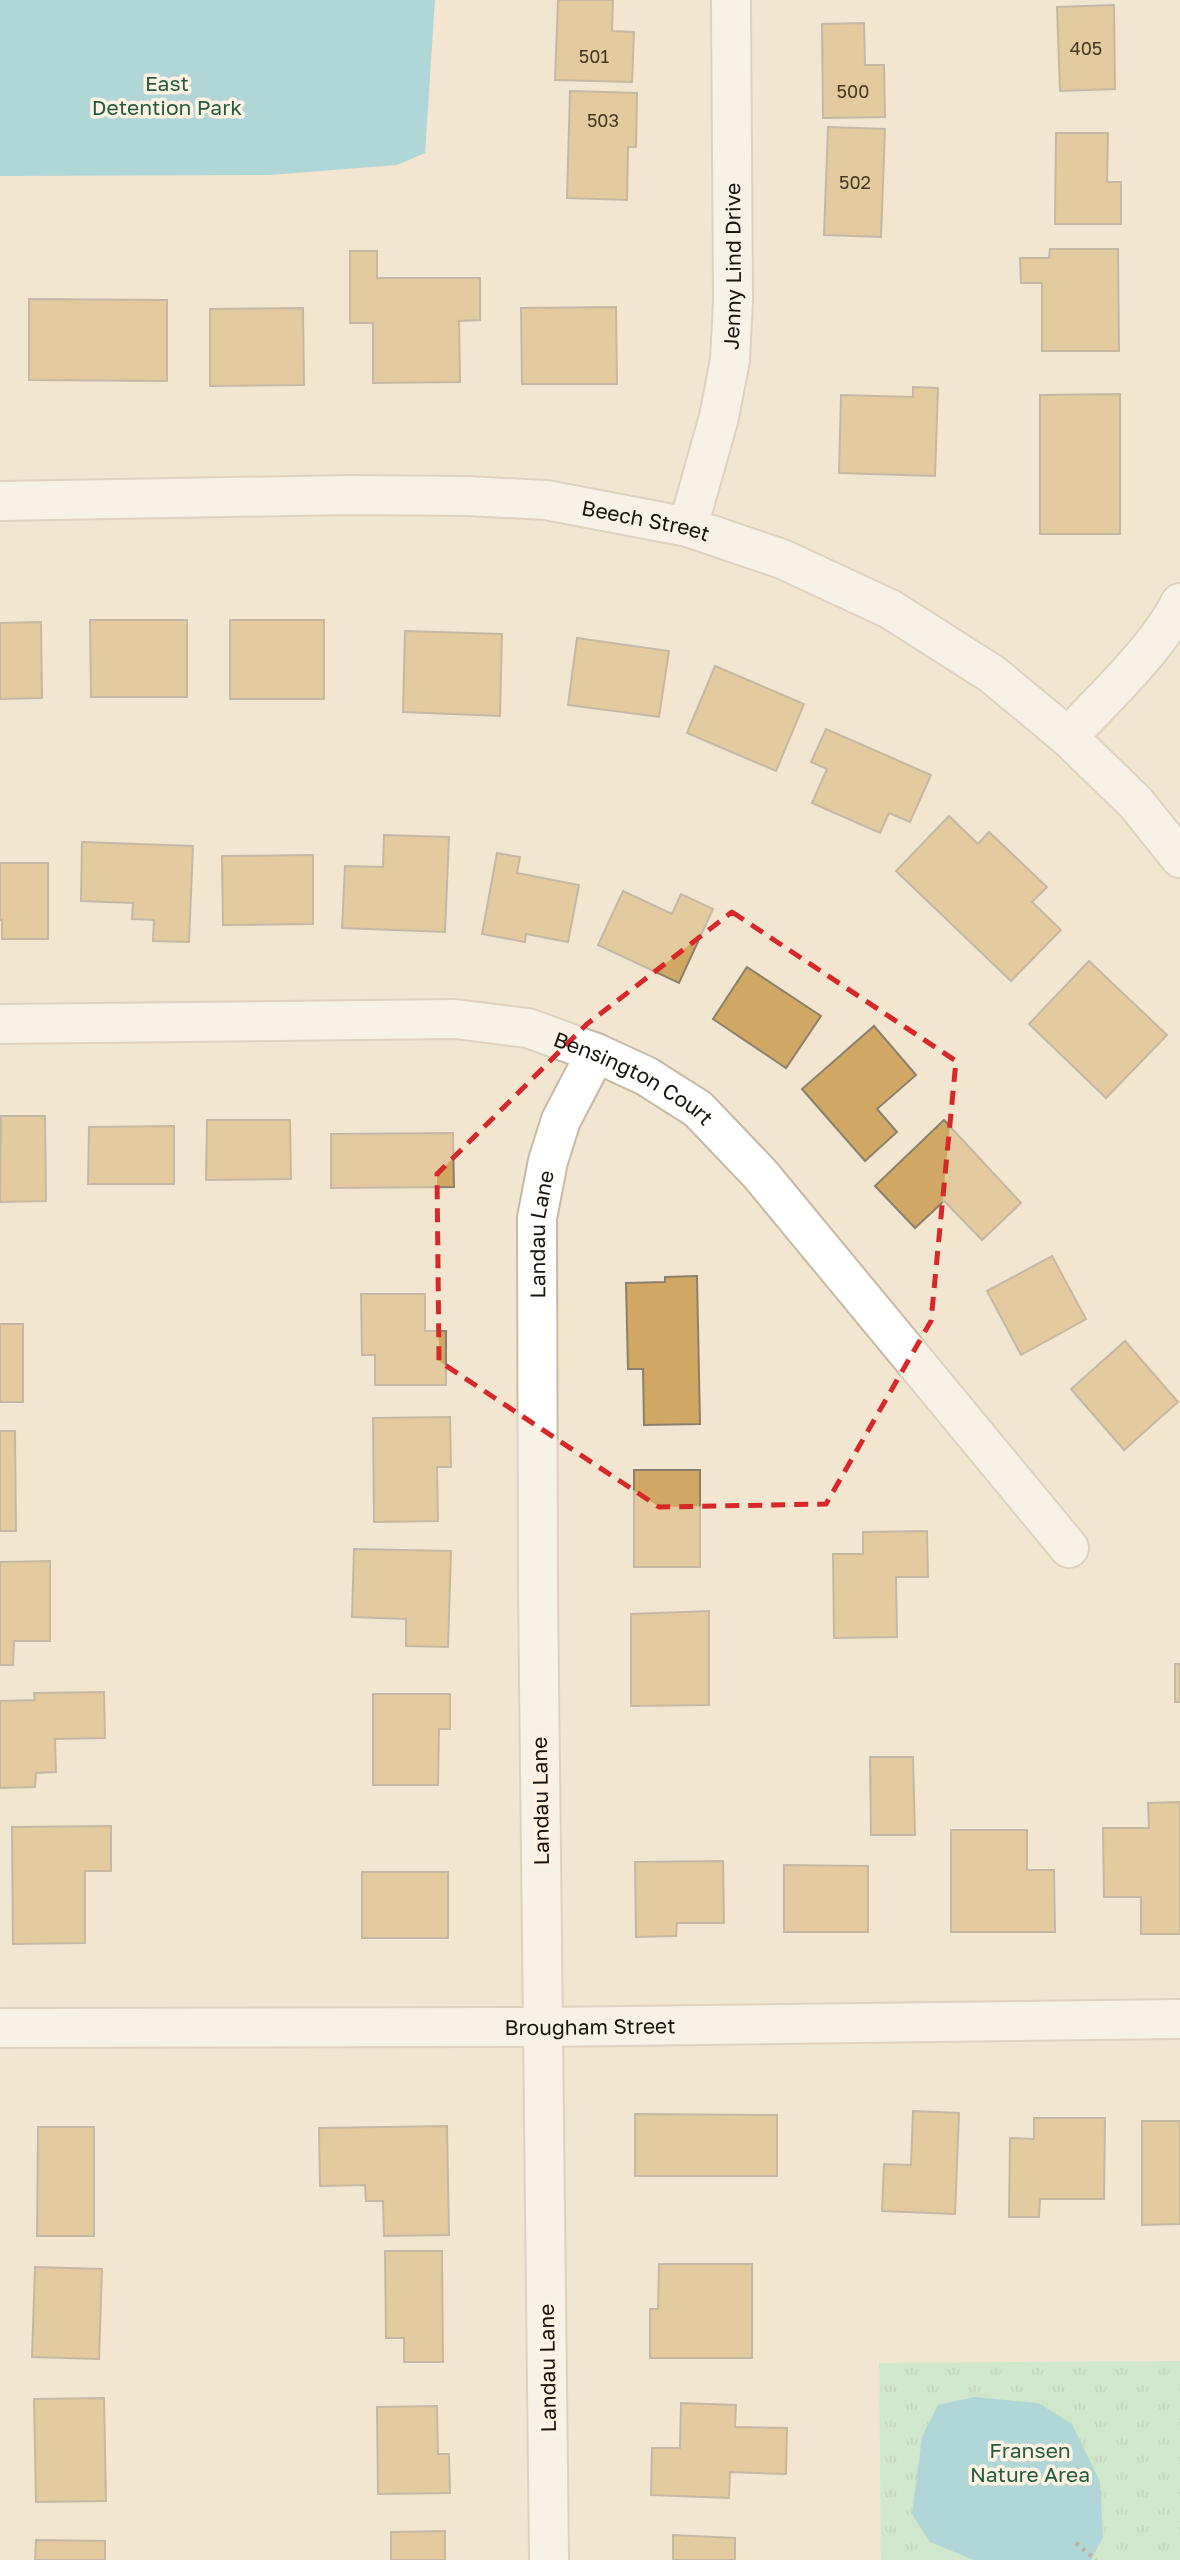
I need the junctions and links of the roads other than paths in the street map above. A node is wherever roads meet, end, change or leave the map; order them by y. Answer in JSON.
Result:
{"nodes":[{"id":1,"x":731,"y":0,"type":"edge"},
{"id":2,"x":0,"y":501,"type":"edge"},
{"id":3,"x":688,"y":527,"type":"junction"},
{"id":4,"x":1180,"y":603,"type":"edge"},
{"id":5,"x":1068,"y":737,"type":"junction"},
{"id":6,"x":1180,"y":858,"type":"edge"},
{"id":7,"x":0,"y":1024,"type":"edge"},
{"id":8,"x":596,"y":1053,"type":"junction"},
{"id":9,"x":1069,"y":1548,"type":"dead end"},
{"id":10,"x":1180,"y":2019,"type":"edge"},
{"id":11,"x":543,"y":2027,"type":"junction"},
{"id":12,"x":0,"y":2028,"type":"edge"},
{"id":13,"x":549,"y":2560,"type":"edge"}],
"edges":[{"from":1,"to":3,"type":"street","name":"Jenny Lind Drive"},
{"from":2,"to":3,"type":"street","name":"Beech Street"},
{"from":3,"to":5,"type":"street","name":"Beech Street"},
{"from":4,"to":5,"type":"street"},
{"from":5,"to":6,"type":"street","name":"Beech Street"},
{"from":7,"to":8,"type":"street","name":"Bensington Court"},
{"from":8,"to":9,"type":"street","name":"Bensington Court"},
{"from":8,"to":11,"type":"street","name":"Landau Lane"},
{"from":10,"to":11,"type":"street","name":"Brougham Street"},
{"from":11,"to":12,"type":"street","name":"Brougham Street"},
{"from":11,"to":13,"type":"street","name":"Landau Lane"}]}
